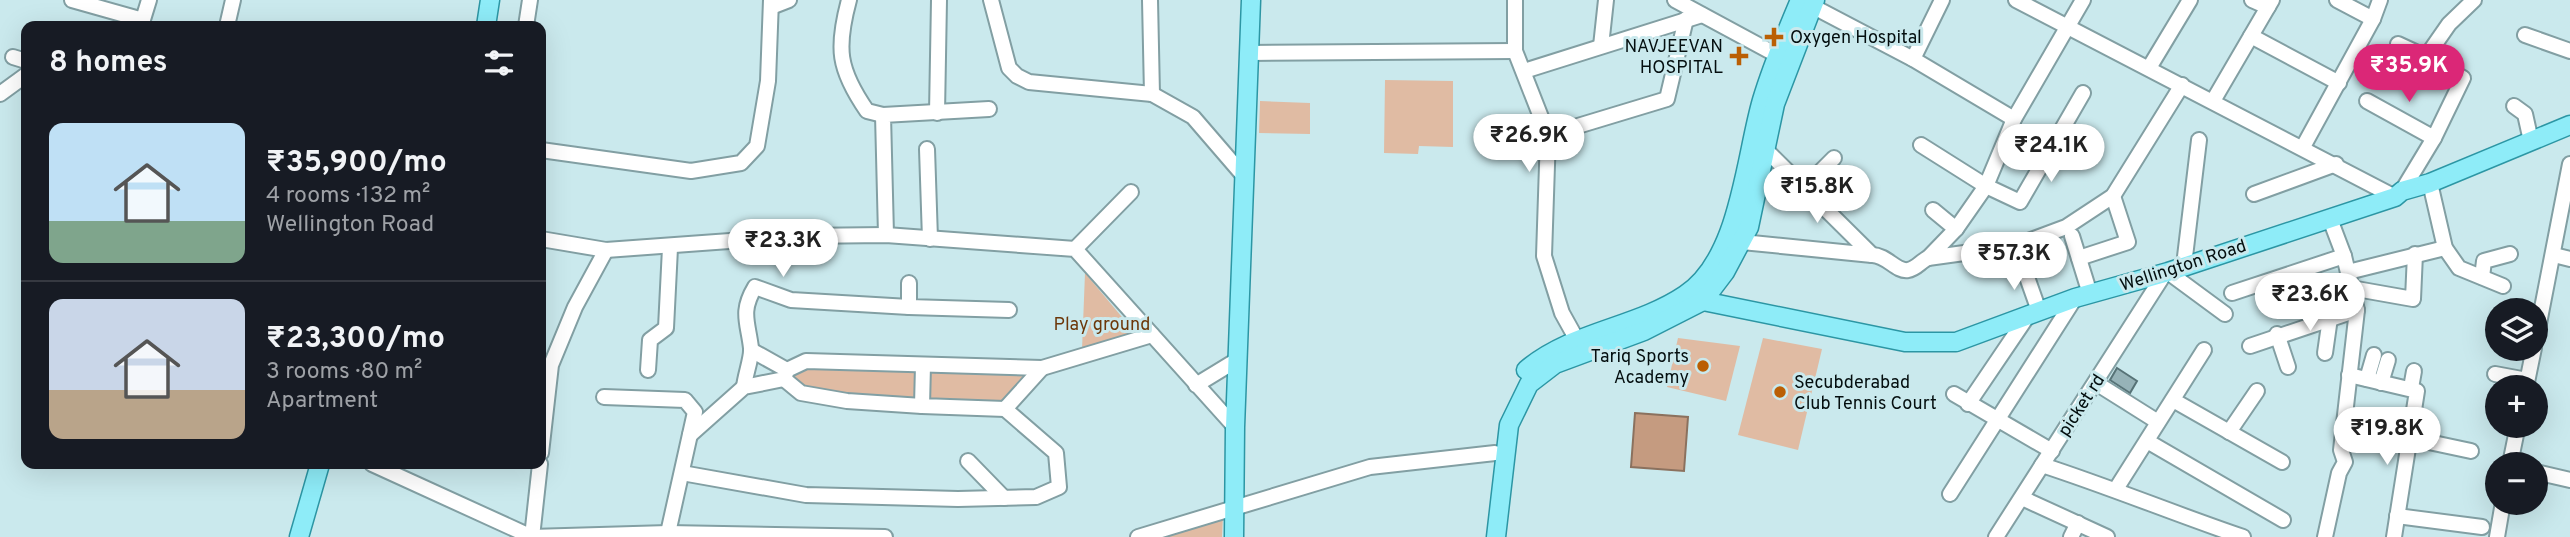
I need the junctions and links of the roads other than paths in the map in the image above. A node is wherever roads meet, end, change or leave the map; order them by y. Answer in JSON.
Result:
{"nodes":[{"id":1,"x":72,"y":0,"type":"edge"},
{"id":2,"x":149,"y":0,"type":"edge"},
{"id":3,"x":233,"y":0,"type":"edge"},
{"id":4,"x":490,"y":0,"type":"edge"},
{"id":5,"x":530,"y":0,"type":"edge"},
{"id":6,"x":789,"y":0,"type":"edge"},
{"id":7,"x":849,"y":0,"type":"edge"},
{"id":8,"x":939,"y":0,"type":"edge"},
{"id":9,"x":991,"y":0,"type":"edge"},
{"id":10,"x":1150,"y":0,"type":"edge"},
{"id":11,"x":1251,"y":0,"type":"edge"},
{"id":12,"x":1515,"y":0,"type":"edge"},
{"id":13,"x":1605,"y":0,"type":"edge"},
{"id":14,"x":1675,"y":0,"type":"edge"},
{"id":15,"x":1942,"y":0,"type":"edge"},
{"id":16,"x":2016,"y":0,"type":"edge"},
{"id":17,"x":2083,"y":0,"type":"edge"},
{"id":18,"x":2189,"y":0,"type":"edge"},
{"id":19,"x":2252,"y":0,"type":"edge"},
{"id":20,"x":2337,"y":0,"type":"edge"},
{"id":21,"x":2380,"y":0,"type":"edge"},
{"id":22,"x":2474,"y":0,"type":"edge"},
{"id":23,"x":1809,"y":2,"type":"edge"},
{"id":24,"x":771,"y":4,"type":"edge"},
{"id":25,"x":2270,"y":4,"type":"edge"},
{"id":26,"x":1702,"y":15,"type":"junction"},
{"id":27,"x":1686,"y":19,"type":"junction"},
{"id":28,"x":2373,"y":19,"type":"junction"},
{"id":29,"x":136,"y":21,"type":"edge"},
{"id":30,"x":143,"y":21,"type":"edge"},
{"id":31,"x":228,"y":21,"type":"edge"},
{"id":32,"x":487,"y":21,"type":"edge"},
{"id":33,"x":527,"y":21,"type":"edge"},
{"id":34,"x":2067,"y":25,"type":"junction"},
{"id":35,"x":2525,"y":35,"type":"dead end"},
{"id":36,"x":2251,"y":36,"type":"junction"},
{"id":37,"x":2398,"y":44,"type":"dead end"},
{"id":38,"x":1601,"y":46,"type":"junction"},
{"id":39,"x":1515,"y":51,"type":"junction"},
{"id":40,"x":2570,"y":51,"type":"edge"},
{"id":41,"x":1248,"y":53,"type":"junction"},
{"id":42,"x":1777,"y":55,"type":"junction"},
{"id":43,"x":2426,"y":57,"type":"junction"},
{"id":44,"x":1913,"y":59,"type":"junction"},
{"id":45,"x":2149,"y":68,"type":"junction"},
{"id":46,"x":1524,"y":71,"type":"junction"},
{"id":47,"x":21,"y":79,"type":"edge"},
{"id":48,"x":2339,"y":83,"type":"junction"},
{"id":49,"x":2182,"y":85,"type":"junction"},
{"id":50,"x":2083,"y":93,"type":"dead end"},
{"id":51,"x":0,"y":94,"type":"edge"},
{"id":52,"x":1152,"y":94,"type":"junction"},
{"id":53,"x":2213,"y":101,"type":"junction"},
{"id":54,"x":2367,"y":102,"type":"dead end"},
{"id":55,"x":2514,"y":106,"type":"dead end"},
{"id":56,"x":989,"y":109,"type":"dead end"},
{"id":57,"x":936,"y":113,"type":"junction"},
{"id":58,"x":883,"y":115,"type":"junction"},
{"id":59,"x":2014,"y":119,"type":"junction"},
{"id":60,"x":2570,"y":125,"type":"edge"},
{"id":61,"x":1548,"y":135,"type":"junction"},
{"id":62,"x":2434,"y":138,"type":"junction"},
{"id":63,"x":2199,"y":140,"type":"dead end"},
{"id":64,"x":2531,"y":141,"type":"junction"},
{"id":65,"x":1921,"y":145,"type":"dead end"},
{"id":66,"x":2303,"y":147,"type":"junction"},
{"id":67,"x":927,"y":149,"type":"dead end"},
{"id":68,"x":1765,"y":149,"type":"junction"},
{"id":69,"x":546,"y":151,"type":"edge"},
{"id":70,"x":1834,"y":158,"type":"dead end"},
{"id":71,"x":2336,"y":164,"type":"junction"},
{"id":72,"x":2570,"y":164,"type":"edge"},
{"id":73,"x":1243,"y":174,"type":"junction"},
{"id":74,"x":2430,"y":183,"type":"junction"},
{"id":75,"x":1986,"y":186,"type":"junction"},
{"id":76,"x":1804,"y":188,"type":"junction"},
{"id":77,"x":1131,"y":192,"type":"dead end"},
{"id":78,"x":2254,"y":194,"type":"dead end"},
{"id":79,"x":2399,"y":194,"type":"junction"},
{"id":80,"x":2113,"y":196,"type":"junction"},
{"id":81,"x":1933,"y":210,"type":"dead end"},
{"id":82,"x":2330,"y":219,"type":"junction"},
{"id":83,"x":1956,"y":229,"type":"junction"},
{"id":84,"x":886,"y":235,"type":"junction"},
{"id":85,"x":2072,"y":236,"type":"dead end"},
{"id":86,"x":930,"y":239,"type":"junction"},
{"id":87,"x":546,"y":240,"type":"edge"},
{"id":88,"x":1742,"y":242,"type":"junction"},
{"id":89,"x":670,"y":248,"type":"junction"},
{"id":90,"x":2445,"y":248,"type":"junction"},
{"id":91,"x":1074,"y":249,"type":"junction"},
{"id":92,"x":606,"y":250,"type":"junction"},
{"id":93,"x":2415,"y":254,"type":"junction"},
{"id":94,"x":2510,"y":254,"type":"dead end"},
{"id":95,"x":1872,"y":255,"type":"junction"},
{"id":96,"x":2554,"y":255,"type":"junction"},
{"id":97,"x":2344,"y":256,"type":"junction"},
{"id":98,"x":1928,"y":258,"type":"junction"},
{"id":99,"x":2080,"y":258,"type":"junction"},
{"id":100,"x":2570,"y":259,"type":"edge"},
{"id":101,"x":2022,"y":263,"type":"dead end"},
{"id":102,"x":2172,"y":270,"type":"junction"},
{"id":103,"x":2348,"y":272,"type":"junction"},
{"id":104,"x":2482,"y":277,"type":"junction"},
{"id":105,"x":909,"y":283,"type":"dead end"},
{"id":106,"x":2503,"y":286,"type":"dead end"},
{"id":107,"x":2351,"y":288,"type":"junction"},
{"id":108,"x":2232,"y":293,"type":"dead end"},
{"id":109,"x":2082,"y":296,"type":"junction"},
{"id":110,"x":1695,"y":297,"type":"junction"},
{"id":111,"x":2544,"y":298,"type":"edge"},
{"id":112,"x":909,"y":307,"type":"junction"},
{"id":113,"x":1009,"y":310,"type":"dead end"},
{"id":114,"x":2357,"y":310,"type":"junction"},
{"id":115,"x":2327,"y":312,"type":"junction"},
{"id":116,"x":2034,"y":313,"type":"junction"},
{"id":117,"x":2225,"y":314,"type":"dead end"},
{"id":118,"x":2277,"y":334,"type":"junction"},
{"id":119,"x":1152,"y":335,"type":"junction"},
{"id":120,"x":1577,"y":340,"type":"junction"},
{"id":121,"x":2250,"y":345,"type":"dead end"},
{"id":122,"x":2204,"y":349,"type":"dead end"},
{"id":123,"x":751,"y":350,"type":"junction"},
{"id":124,"x":2325,"y":353,"type":"dead end"},
{"id":125,"x":2381,"y":358,"type":"dead end"},
{"id":126,"x":1237,"y":360,"type":"junction"},
{"id":127,"x":923,"y":365,"type":"junction"},
{"id":128,"x":2288,"y":367,"type":"dead end"},
{"id":129,"x":1042,"y":368,"type":"junction"},
{"id":130,"x":648,"y":370,"type":"dead end"},
{"id":131,"x":2414,"y":372,"type":"dead end"},
{"id":132,"x":786,"y":374,"type":"junction"},
{"id":133,"x":2495,"y":374,"type":"dead end"},
{"id":134,"x":2498,"y":375,"type":"edge"},
{"id":135,"x":2349,"y":376,"type":"junction"},
{"id":136,"x":546,"y":381,"type":"edge"},
{"id":137,"x":2374,"y":381,"type":"junction"},
{"id":138,"x":2096,"y":383,"type":"junction"},
{"id":139,"x":1196,"y":385,"type":"junction"},
{"id":140,"x":744,"y":387,"type":"junction"},
{"id":141,"x":2411,"y":388,"type":"junction"},
{"id":142,"x":2257,"y":391,"type":"dead end"},
{"id":143,"x":1954,"y":394,"type":"dead end"},
{"id":144,"x":604,"y":397,"type":"dead end"},
{"id":145,"x":2172,"y":400,"type":"junction"},
{"id":146,"x":1968,"y":404,"type":"junction"},
{"id":147,"x":922,"y":406,"type":"junction"},
{"id":148,"x":1005,"y":409,"type":"junction"},
{"id":149,"x":1998,"y":420,"type":"junction"},
{"id":150,"x":2158,"y":422,"type":"junction"},
{"id":151,"x":1235,"y":427,"type":"junction"},
{"id":152,"x":2229,"y":432,"type":"junction"},
{"id":153,"x":690,"y":435,"type":"junction"},
{"id":154,"x":2410,"y":438,"type":"junction"},
{"id":155,"x":2147,"y":441,"type":"junction"},
{"id":156,"x":2052,"y":450,"type":"junction"},
{"id":157,"x":2471,"y":451,"type":"dead end"},
{"id":158,"x":1495,"y":453,"type":"junction"},
{"id":159,"x":968,"y":461,"type":"dead end"},
{"id":160,"x":2282,"y":462,"type":"dead end"},
{"id":161,"x":2042,"y":465,"type":"junction"},
{"id":162,"x":319,"y":469,"type":"edge"},
{"id":163,"x":383,"y":469,"type":"edge"},
{"id":164,"x":539,"y":469,"type":"edge"},
{"id":165,"x":682,"y":472,"type":"junction"},
{"id":166,"x":2548,"y":475,"type":"edge"},
{"id":167,"x":2570,"y":480,"type":"edge"},
{"id":168,"x":2116,"y":489,"type":"junction"},
{"id":169,"x":1950,"y":494,"type":"dead end"},
{"id":170,"x":1004,"y":498,"type":"junction"},
{"id":171,"x":2022,"y":498,"type":"junction"},
{"id":172,"x":1234,"y":510,"type":"junction"},
{"id":173,"x":2501,"y":515,"type":"edge"},
{"id":174,"x":2397,"y":516,"type":"junction"},
{"id":175,"x":2283,"y":520,"type":"dead end"},
{"id":176,"x":2078,"y":523,"type":"junction"},
{"id":177,"x":2482,"y":527,"type":"dead end"},
{"id":178,"x":668,"y":533,"type":"junction"},
{"id":179,"x":299,"y":537,"type":"edge"},
{"id":180,"x":531,"y":537,"type":"edge"},
{"id":181,"x":885,"y":537,"type":"edge"},
{"id":182,"x":1138,"y":537,"type":"edge"},
{"id":183,"x":1234,"y":537,"type":"edge"},
{"id":184,"x":1487,"y":537,"type":"edge"},
{"id":185,"x":1496,"y":537,"type":"edge"},
{"id":186,"x":1996,"y":537,"type":"edge"},
{"id":187,"x":2071,"y":537,"type":"edge"},
{"id":188,"x":2107,"y":537,"type":"edge"},
{"id":189,"x":2243,"y":537,"type":"edge"},
{"id":190,"x":2325,"y":537,"type":"edge"},
{"id":191,"x":2394,"y":537,"type":"edge"},
{"id":192,"x":2497,"y":537,"type":"edge"}],
"edges":[{"from":1,"to":29,"type":"street"},
{"from":2,"to":30,"type":"street"},
{"from":3,"to":31,"type":"street"},
{"from":4,"to":32,"type":"main road"},
{"from":5,"to":33,"type":"street"},
{"from":6,"to":24,"type":"street"},
{"from":7,"to":58,"type":"street"},
{"from":8,"to":57,"type":"street"},
{"from":9,"to":52,"type":"street"},
{"from":10,"to":52,"type":"street"},
{"from":11,"to":41,"type":"main road"},
{"from":12,"to":39,"type":"street"},
{"from":13,"to":38,"type":"street"},
{"from":14,"to":26,"type":"street"},
{"from":15,"to":44,"type":"street"},
{"from":16,"to":34,"type":"street"},
{"from":17,"to":34,"type":"street"},
{"from":18,"to":45,"type":"street"},
{"from":19,"to":25,"type":"street"},
{"from":20,"to":28,"type":"street"},
{"from":21,"to":28,"type":"street"},
{"from":22,"to":43,"type":"street"},
{"from":23,"to":42,"type":"main road"},
{"from":23,"to":44,"type":"street"},
{"from":23,"to":68,"type":"main road"},
{"from":24,"to":69,"type":"street"},
{"from":25,"to":36,"type":"street"},
{"from":26,"to":27,"type":"street"},
{"from":26,"to":42,"type":"street"},
{"from":27,"to":38,"type":"street"},
{"from":27,"to":61,"type":"street"},
{"from":28,"to":48,"type":"street"},
{"from":34,"to":45,"type":"street"},
{"from":34,"to":59,"type":"street"},
{"from":35,"to":40,"type":"street"},
{"from":36,"to":48,"type":"street"},
{"from":36,"to":53,"type":"street"},
{"from":37,"to":43,"type":"street"},
{"from":38,"to":46,"type":"street"},
{"from":39,"to":41,"type":"street"},
{"from":39,"to":46,"type":"street"},
{"from":41,"to":73,"type":"main road"},
{"from":42,"to":110,"type":"main road"},
{"from":43,"to":62,"type":"street"},
{"from":44,"to":59,"type":"street"},
{"from":45,"to":49,"type":"street"},
{"from":46,"to":61,"type":"street"},
{"from":47,"to":51,"type":"street"},
{"from":48,"to":66,"type":"street"},
{"from":49,"to":53,"type":"street"},
{"from":49,"to":80,"type":"street"},
{"from":50,"to":75,"type":"street"},
{"from":52,"to":73,"type":"street"},
{"from":53,"to":66,"type":"street"},
{"from":54,"to":62,"type":"street"},
{"from":55,"to":64,"type":"street"},
{"from":56,"to":57,"type":"street"},
{"from":57,"to":58,"type":"street"},
{"from":58,"to":84,"type":"street"},
{"from":59,"to":75,"type":"street"},
{"from":60,"to":64,"type":"main road","name":"Wellington Road"},
{"from":61,"to":120,"type":"street"},
{"from":62,"to":79,"type":"street"},
{"from":63,"to":102,"type":"street"},
{"from":64,"to":74,"type":"main road","name":"Wellington Road"},
{"from":65,"to":75,"type":"street"},
{"from":66,"to":71,"type":"street"},
{"from":67,"to":86,"type":"street"},
{"from":68,"to":76,"type":"street"},
{"from":68,"to":88,"type":"main road"},
{"from":70,"to":76,"type":"street"},
{"from":71,"to":78,"type":"street"},
{"from":71,"to":79,"type":"street"},
{"from":72,"to":96,"type":"street"},
{"from":73,"to":126,"type":"main road"},
{"from":74,"to":79,"type":"main road","name":"Wellington Road"},
{"from":74,"to":90,"type":"street"},
{"from":75,"to":83,"type":"street"},
{"from":76,"to":95,"type":"street"},
{"from":77,"to":91,"type":"street"},
{"from":79,"to":82,"type":"main road","name":"Wellington Road"},
{"from":80,"to":98,"type":"street"},
{"from":80,"to":99,"type":"street"},
{"from":81,"to":83,"type":"street"},
{"from":82,"to":97,"type":"street"},
{"from":82,"to":102,"type":"main road","name":"Wellington Road"},
{"from":83,"to":98,"type":"street"},
{"from":84,"to":86,"type":"street"},
{"from":84,"to":89,"type":"street"},
{"from":85,"to":99,"type":"street"},
{"from":86,"to":91,"type":"street"},
{"from":87,"to":92,"type":"street"},
{"from":88,"to":95,"type":"street"},
{"from":88,"to":110,"type":"main road"},
{"from":89,"to":92,"type":"street"},
{"from":89,"to":130,"type":"street"},
{"from":90,"to":93,"type":"street"},
{"from":90,"to":104,"type":"street"},
{"from":91,"to":119,"type":"street"},
{"from":92,"to":136,"type":"street"},
{"from":93,"to":103,"type":"street"},
{"from":93,"to":107,"type":"street"},
{"from":94,"to":104,"type":"street"},
{"from":95,"to":98,"type":"street"},
{"from":96,"to":100,"type":"street"},
{"from":96,"to":111,"type":"street"},
{"from":97,"to":103,"type":"street"},
{"from":97,"to":108,"type":"street"},
{"from":99,"to":109,"type":"street"},
{"from":101,"to":116,"type":"street"},
{"from":102,"to":109,"type":"main road","name":"Wellington Road"},
{"from":102,"to":117,"type":"street"},
{"from":102,"to":138,"type":"street","name":"picket rd"},
{"from":103,"to":107,"type":"street"},
{"from":104,"to":106,"type":"street"},
{"from":105,"to":112,"type":"street"},
{"from":107,"to":114,"type":"street"},
{"from":109,"to":116,"type":"main road","name":"Wellington Road"},
{"from":109,"to":149,"type":"street"},
{"from":110,"to":116,"type":"main road","name":"Wellington Road"},
{"from":110,"to":120,"type":"main road"},
{"from":110,"to":185,"type":"main road"},
{"from":112,"to":113,"type":"street"},
{"from":112,"to":123,"type":"street"},
{"from":114,"to":115,"type":"street"},
{"from":114,"to":135,"type":"street"},
{"from":115,"to":118,"type":"street"},
{"from":115,"to":124,"type":"street"},
{"from":116,"to":146,"type":"street"},
{"from":118,"to":121,"type":"street"},
{"from":118,"to":128,"type":"street"},
{"from":119,"to":129,"type":"street"},
{"from":119,"to":139,"type":"street"},
{"from":120,"to":158,"type":"main road"},
{"from":122,"to":145,"type":"street"},
{"from":123,"to":132,"type":"street"},
{"from":123,"to":140,"type":"street"},
{"from":125,"to":137,"type":"street"},
{"from":126,"to":139,"type":"street"},
{"from":126,"to":151,"type":"main road"},
{"from":127,"to":129,"type":"street"},
{"from":127,"to":132,"type":"street"},
{"from":127,"to":147,"type":"street"},
{"from":129,"to":148,"type":"street"},
{"from":131,"to":141,"type":"street"},
{"from":132,"to":140,"type":"street"},
{"from":132,"to":147,"type":"street"},
{"from":133,"to":134,"type":"street"},
{"from":135,"to":137,"type":"street"},
{"from":135,"to":190,"type":"street"},
{"from":137,"to":141,"type":"street"},
{"from":138,"to":150,"type":"street"},
{"from":138,"to":156,"type":"street","name":"picket rd"},
{"from":139,"to":151,"type":"street"},
{"from":140,"to":153,"type":"street"},
{"from":141,"to":154,"type":"street"},
{"from":142,"to":152,"type":"street"},
{"from":143,"to":146,"type":"street"},
{"from":144,"to":153,"type":"street"},
{"from":145,"to":150,"type":"street"},
{"from":145,"to":152,"type":"street"},
{"from":146,"to":149,"type":"street"},
{"from":147,"to":148,"type":"street"},
{"from":148,"to":170,"type":"street"},
{"from":149,"to":156,"type":"street"},
{"from":149,"to":169,"type":"street"},
{"from":150,"to":155,"type":"street"},
{"from":151,"to":172,"type":"main road"},
{"from":152,"to":160,"type":"street"},
{"from":153,"to":165,"type":"street"},
{"from":154,"to":157,"type":"street"},
{"from":154,"to":174,"type":"street"},
{"from":155,"to":168,"type":"street"},
{"from":155,"to":175,"type":"street"},
{"from":156,"to":161,"type":"street","name":"picket rd"},
{"from":158,"to":172,"type":"street"},
{"from":158,"to":184,"type":"main road"},
{"from":159,"to":170,"type":"street"},
{"from":161,"to":168,"type":"street"},
{"from":161,"to":171,"type":"street","name":"picket rd"},
{"from":162,"to":179,"type":"main road"},
{"from":163,"to":180,"type":"street"},
{"from":164,"to":180,"type":"street"},
{"from":165,"to":170,"type":"street"},
{"from":165,"to":178,"type":"street"},
{"from":166,"to":167,"type":"street"},
{"from":168,"to":189,"type":"street"},
{"from":171,"to":176,"type":"street"},
{"from":171,"to":186,"type":"street","name":"picket rd"},
{"from":172,"to":182,"type":"street"},
{"from":172,"to":183,"type":"main road"},
{"from":173,"to":192,"type":"street"},
{"from":174,"to":177,"type":"street"},
{"from":174,"to":191,"type":"street"},
{"from":176,"to":187,"type":"street"},
{"from":176,"to":188,"type":"street"},
{"from":178,"to":180,"type":"street"},
{"from":178,"to":181,"type":"street"}]}
